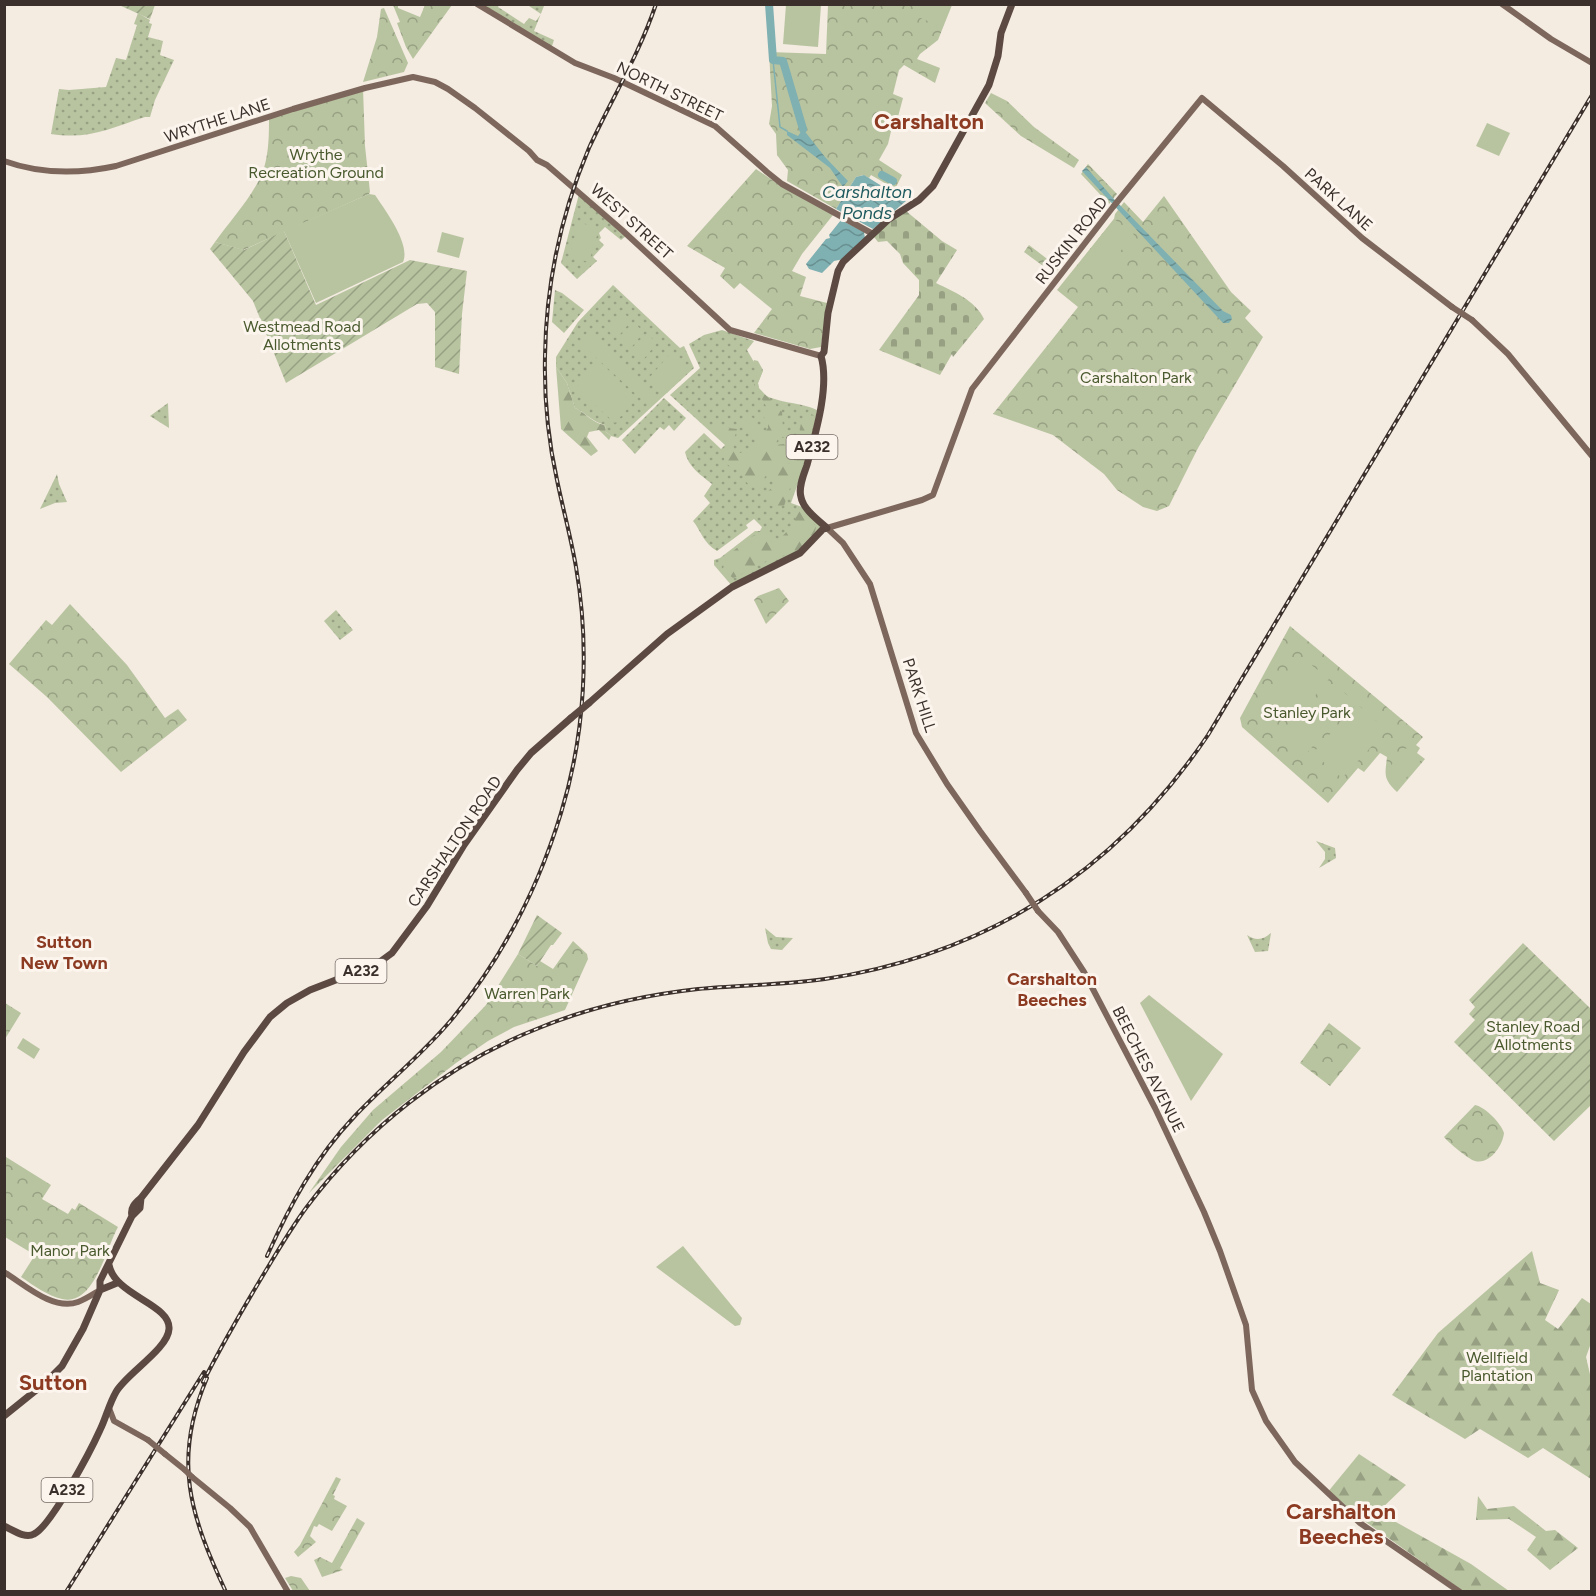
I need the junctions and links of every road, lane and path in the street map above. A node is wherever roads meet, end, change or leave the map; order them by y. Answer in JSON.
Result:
{"nodes":[{"id":1,"x":477,"y":4,"type":"edge"},
{"id":2,"x":1012,"y":4,"type":"edge"},
{"id":3,"x":1502,"y":4,"type":"edge"},
{"id":4,"x":1592,"y":63,"type":"edge"},
{"id":5,"x":435,"y":82,"type":"joint"},
{"id":6,"x":1202,"y":98,"type":"joint"},
{"id":7,"x":4,"y":161,"type":"edge"},
{"id":8,"x":873,"y":234,"type":"junction"},
{"id":9,"x":821,"y":356,"type":"junction"},
{"id":10,"x":1592,"y":456,"type":"edge"},
{"id":11,"x":827,"y":528,"type":"junction"},
{"id":12,"x":1026,"y":893,"type":"joint"},
{"id":13,"x":110,"y":1265,"type":"junction"},
{"id":14,"x":4,"y":1272,"type":"edge"},
{"id":15,"x":117,"y":1283,"type":"junction"},
{"id":16,"x":100,"y":1290,"type":"junction"},
{"id":17,"x":109,"y":1408,"type":"junction"},
{"id":18,"x":4,"y":1416,"type":"edge"},
{"id":19,"x":114,"y":1420,"type":"junction"},
{"id":20,"x":101,"y":1428,"type":"junction"},
{"id":21,"x":4,"y":1526,"type":"edge"},
{"id":22,"x":288,"y":1592,"type":"edge"},
{"id":23,"x":1460,"y":1592,"type":"edge"}],
"edges":[{"from":1,"to":8,"type":"main road","name":"NORTH STREET"},
{"from":2,"to":8,"type":"highway","number":"A232"},
{"from":3,"to":4,"type":"main road"},
{"from":5,"to":7,"type":"main road","name":"WRYTHE LANE"},
{"from":5,"to":9,"type":"main road","name":"WEST STREET"},
{"from":6,"to":10,"type":"main road","name":"PARK LANE","bridge":true},
{"from":6,"to":11,"type":"main road","name":"RUSKIN ROAD"},
{"from":8,"to":9,"type":"highway","number":"A232"},
{"from":9,"to":11,"type":"highway","number":"A232"},
{"from":11,"to":12,"type":"main road","name":"PARK HILL"},
{"from":11,"to":13,"type":"highway","name":"CARSHALTON ROAD","number":"A232","bridge":true},
{"from":12,"to":23,"type":"main road","name":"BEECHES AVENUE","bridge":true},
{"from":13,"to":15,"type":"highway"},
{"from":13,"to":16,"type":"highway","name":"CARSHALTON ROAD","number":"A232"},
{"from":14,"to":16,"type":"main road"},
{"from":15,"to":16,"type":"highway"},
{"from":15,"to":17,"type":"highway","number":"A232"},
{"from":16,"to":18,"type":"highway","name":"CARSHALTON ROAD","number":"A232"},
{"from":17,"to":19,"type":"main road"},
{"from":17,"to":20,"type":"highway","number":"A232"},
{"from":19,"to":20,"type":"main road"},
{"from":19,"to":22,"type":"main road","bridge":true},
{"from":20,"to":21,"type":"highway","number":"A232"}]}
